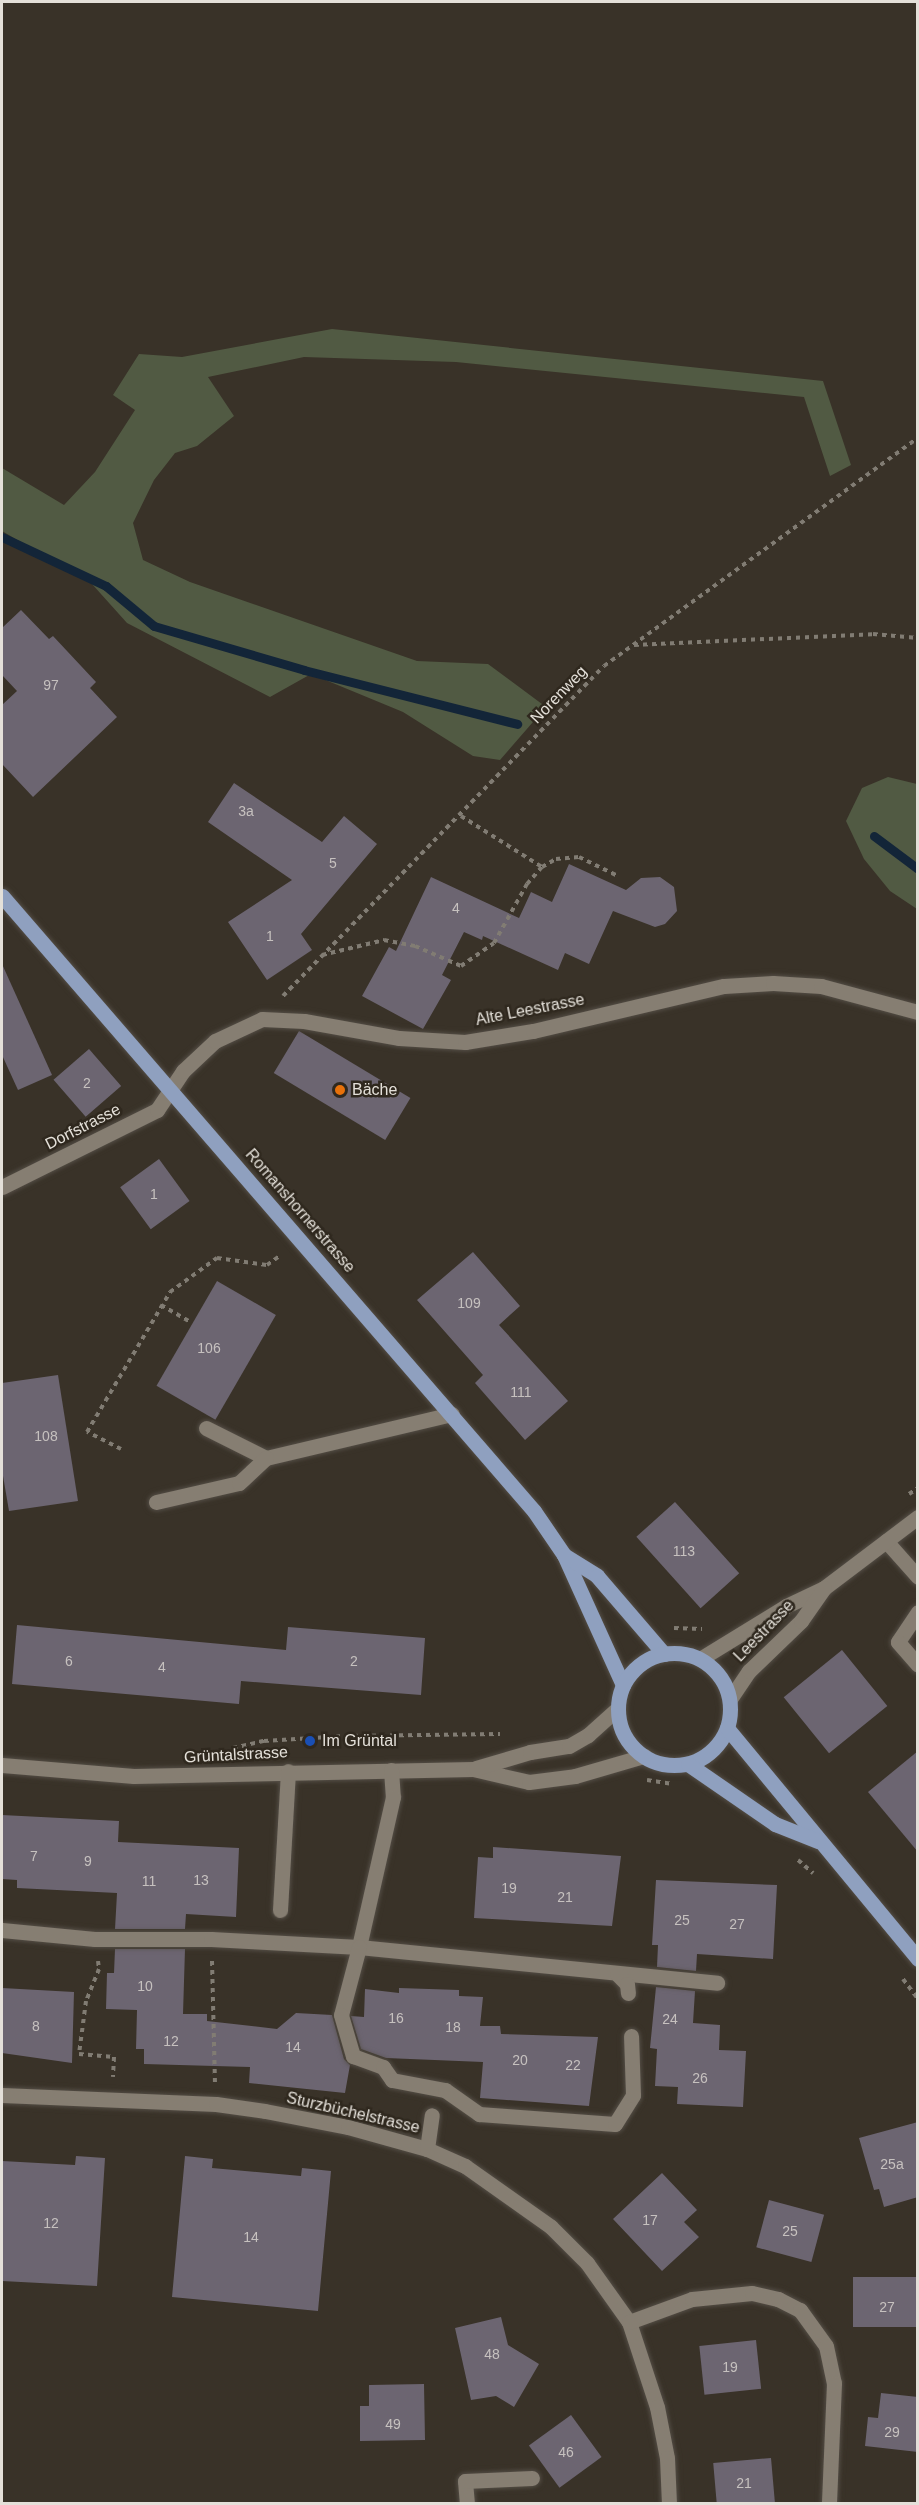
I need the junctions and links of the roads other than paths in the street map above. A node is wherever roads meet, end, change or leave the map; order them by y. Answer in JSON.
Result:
{"nodes":[{"id":1,"x":2,"y":896,"type":"edge"},
{"id":2,"x":918,"y":1012,"type":"edge"},
{"id":3,"x":173,"y":1090,"type":"junction"},
{"id":4,"x":2,"y":1187,"type":"edge"},
{"id":5,"x":452,"y":1414,"type":"junction"},
{"id":6,"x":206,"y":1428,"type":"dead end"},
{"id":7,"x":266,"y":1458,"type":"junction"},
{"id":8,"x":156,"y":1502,"type":"dead end"},
{"id":9,"x":918,"y":1517,"type":"edge"},
{"id":10,"x":886,"y":1541,"type":"junction"},
{"id":11,"x":564,"y":1555,"type":"junction"},
{"id":12,"x":918,"y":1577,"type":"edge"},
{"id":13,"x":824,"y":1588,"type":"junction"},
{"id":14,"x":918,"y":1612,"type":"edge"},
{"id":15,"x":664,"y":1654,"type":"junction"},
{"id":16,"x":700,"y":1659,"type":"junction"},
{"id":17,"x":918,"y":1665,"type":"edge"},
{"id":18,"x":623,"y":1685,"type":"junction"},
{"id":19,"x":730,"y":1699,"type":"junction"},
{"id":20,"x":618,"y":1708,"type":"junction"},
{"id":21,"x":728,"y":1728,"type":"junction"},
{"id":22,"x":644,"y":1756,"type":"junction"},
{"id":23,"x":688,"y":1764,"type":"junction"},
{"id":24,"x":2,"y":1765,"type":"edge"},
{"id":25,"x":473,"y":1769,"type":"junction"},
{"id":26,"x":391,"y":1770,"type":"junction"},
{"id":27,"x":288,"y":1771,"type":"junction"},
{"id":28,"x":818,"y":1841,"type":"junction"},
{"id":29,"x":280,"y":1910,"type":"dead end"},
{"id":30,"x":2,"y":1930,"type":"edge"},
{"id":31,"x":359,"y":1947,"type":"junction"},
{"id":32,"x":918,"y":1959,"type":"edge"},
{"id":33,"x":617,"y":1974,"type":"junction"},
{"id":34,"x":717,"y":1983,"type":"dead end"},
{"id":35,"x":628,"y":1993,"type":"dead end"},
{"id":36,"x":631,"y":2036,"type":"dead end"},
{"id":37,"x":2,"y":2095,"type":"edge"},
{"id":38,"x":432,"y":2115,"type":"dead end"},
{"id":39,"x":427,"y":2149,"type":"junction"},
{"id":40,"x":629,"y":2322,"type":"junction"},
{"id":41,"x":532,"y":2478,"type":"dead end"},
{"id":42,"x":467,"y":2504,"type":"edge"},
{"id":43,"x":669,"y":2504,"type":"edge"},
{"id":44,"x":830,"y":2504,"type":"edge"}],
"edges":[{"from":1,"to":3,"type":"main road","name":"Romanshornerstrasse"},
{"from":2,"to":3,"type":"street","name":"Alte Leestrasse"},
{"from":3,"to":4,"type":"street","name":"Dorfstrasse"},
{"from":3,"to":5,"type":"main road","name":"Romanshornerstrasse"},
{"from":5,"to":7,"type":"street"},
{"from":5,"to":11,"type":"main road","name":"Romanshornerstrasse"},
{"from":6,"to":7,"type":"street"},
{"from":7,"to":8,"type":"street"},
{"from":9,"to":10,"type":"street","name":"Leestrasse"},
{"from":10,"to":12,"type":"street"},
{"from":10,"to":13,"type":"street","name":"Leestrasse"},
{"from":11,"to":15,"type":"main road","name":"Romanshornerstrasse"},
{"from":11,"to":18,"type":"main road","name":"Romanshornerstrasse"},
{"from":13,"to":16,"type":"street","name":"Leestrasse"},
{"from":13,"to":19,"type":"street","name":"Leestrasse"},
{"from":14,"to":17,"type":"street"},
{"from":15,"to":16,"type":"main road"},
{"from":15,"to":18,"type":"main road"},
{"from":16,"to":19,"type":"main road"},
{"from":18,"to":20,"type":"main road"},
{"from":19,"to":21,"type":"main road"},
{"from":20,"to":22,"type":"main road"},
{"from":20,"to":25,"type":"street","name":"Grüntalstrasse"},
{"from":21,"to":23,"type":"main road"},
{"from":21,"to":28,"type":"main road"},
{"from":22,"to":23,"type":"main road"},
{"from":22,"to":25,"type":"street","name":"Grüntalstrasse"},
{"from":23,"to":28,"type":"main road"},
{"from":24,"to":27,"type":"street","name":"Grüntalstrasse"},
{"from":25,"to":26,"type":"street","name":"Grüntalstrasse"},
{"from":26,"to":27,"type":"street","name":"Grüntalstrasse"},
{"from":26,"to":31,"type":"street"},
{"from":27,"to":29,"type":"street"},
{"from":28,"to":32,"type":"main road"},
{"from":30,"to":31,"type":"street"},
{"from":31,"to":33,"type":"street"},
{"from":31,"to":36,"type":"street"},
{"from":33,"to":34,"type":"street"},
{"from":33,"to":35,"type":"street"},
{"from":37,"to":39,"type":"street","name":"Sturzbüchelstrasse"},
{"from":38,"to":39,"type":"street"},
{"from":39,"to":40,"type":"street","name":"Sturzbüchelstrasse"},
{"from":40,"to":43,"type":"street","name":"Sturzbüchelstrasse"},
{"from":40,"to":44,"type":"street"},
{"from":41,"to":42,"type":"street"}]}
